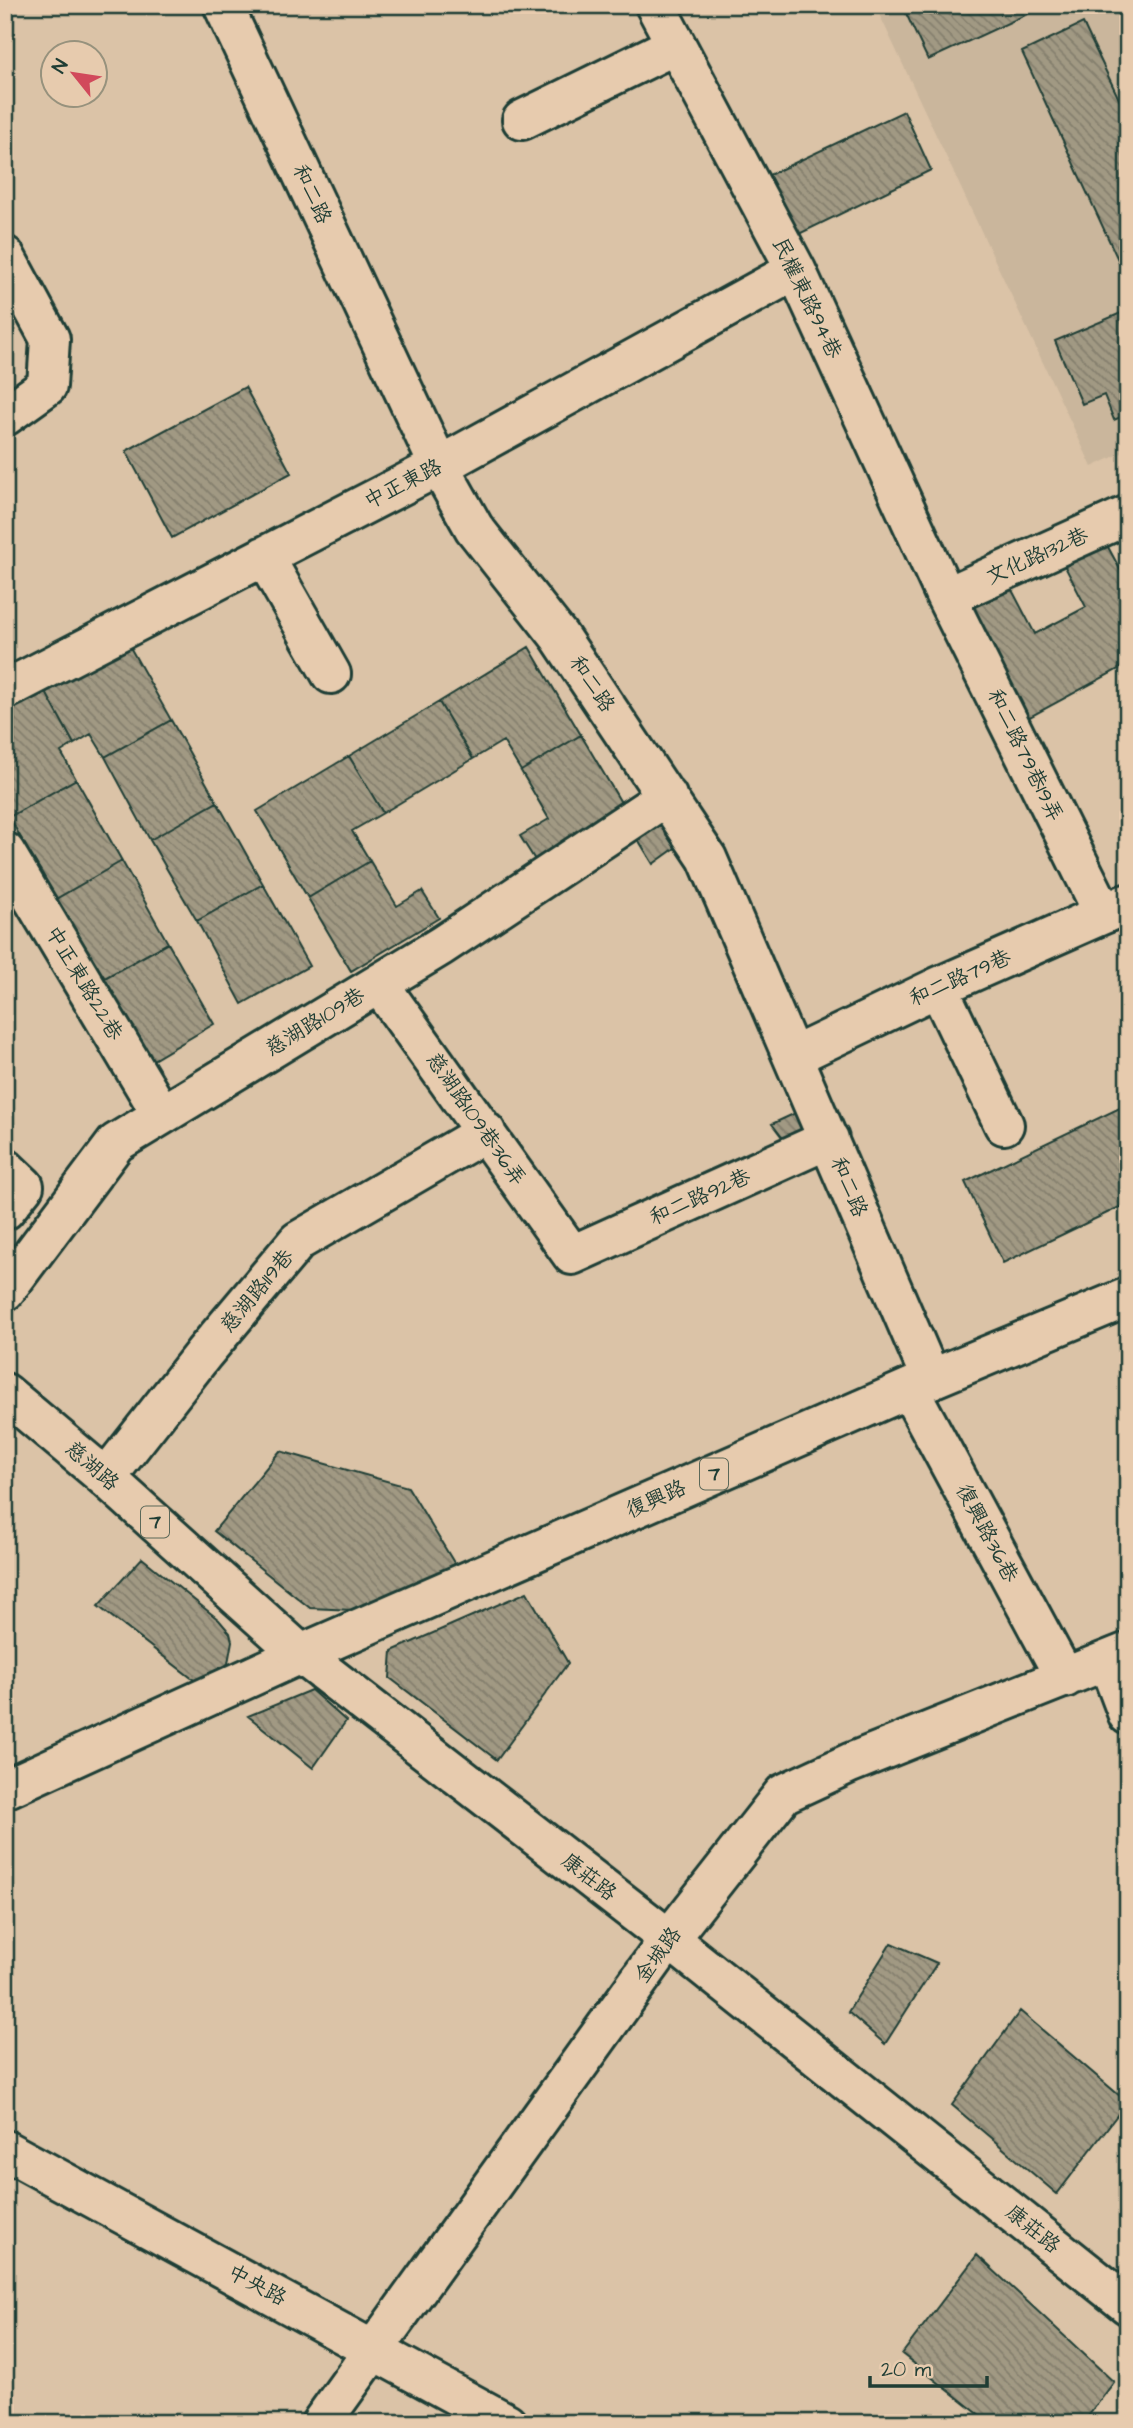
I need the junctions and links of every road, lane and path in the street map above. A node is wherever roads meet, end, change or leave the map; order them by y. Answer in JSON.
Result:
{"nodes":[{"id":1,"x":223,"y":5,"type":"edge"},
{"id":2,"x":655,"y":5,"type":"edge"},
{"id":3,"x":675,"y":45,"type":"junction"},
{"id":4,"x":522,"y":120,"type":"dead end"},
{"id":5,"x":5,"y":256,"type":"edge"},
{"id":6,"x":796,"y":270,"type":"junction"},
{"id":7,"x":5,"y":416,"type":"edge"},
{"id":8,"x":439,"y":466,"type":"junction"},
{"id":9,"x":1128,"y":515,"type":"edge"},
{"id":10,"x":264,"y":556,"type":"junction"},
{"id":11,"x":946,"y":597,"type":"junction"},
{"id":12,"x":331,"y":674,"type":"dead end"},
{"id":13,"x":5,"y":690,"type":"edge"},
{"id":14,"x":667,"y":796,"type":"junction"},
{"id":15,"x":5,"y":852,"type":"edge"},
{"id":16,"x":1116,"y":909,"type":"edge"},
{"id":17,"x":379,"y":984,"type":"junction"},
{"id":18,"x":938,"y":987,"type":"junction"},
{"id":19,"x":794,"y":1056,"type":"junction"},
{"id":20,"x":163,"y":1115,"type":"junction"},
{"id":21,"x":1004,"y":1125,"type":"dead end"},
{"id":22,"x":486,"y":1132,"type":"junction"},
{"id":23,"x":829,"y":1139,"type":"junction"},
{"id":24,"x":5,"y":1168,"type":"edge"},
{"id":25,"x":5,"y":1210,"type":"edge"},
{"id":26,"x":572,"y":1255,"type":"joint"},
{"id":27,"x":5,"y":1291,"type":"edge"},
{"id":28,"x":1128,"y":1297,"type":"edge"},
{"id":29,"x":920,"y":1384,"type":"junction"},
{"id":30,"x":5,"y":1393,"type":"edge"},
{"id":31,"x":106,"y":1478,"type":"junction"},
{"id":32,"x":301,"y":1654,"type":"junction"},
{"id":33,"x":1118,"y":1657,"type":"edge"},
{"id":34,"x":1065,"y":1678,"type":"junction"},
{"id":35,"x":1128,"y":1715,"type":"edge"},
{"id":36,"x":5,"y":1789,"type":"edge"},
{"id":37,"x":669,"y":1939,"type":"junction"},
{"id":38,"x":5,"y":2150,"type":"edge"},
{"id":39,"x":1128,"y":2305,"type":"edge"},
{"id":40,"x":374,"y":2349,"type":"junction"},
{"id":41,"x":321,"y":2423,"type":"edge"},
{"id":42,"x":507,"y":2423,"type":"edge"}],
"edges":[{"from":1,"to":8,"type":"street","name":"和二路"},
{"from":2,"to":3,"type":"street","name":"民權東路94巷"},
{"from":3,"to":4,"type":"street"},
{"from":3,"to":6,"type":"street","name":"民權東路94巷"},
{"from":5,"to":7,"type":"street"},
{"from":6,"to":8,"type":"street","name":"中正東路"},
{"from":6,"to":11,"type":"street","name":"民權東路94巷"},
{"from":8,"to":10,"type":"street","name":"中正東路"},
{"from":8,"to":14,"type":"street","name":"和二路"},
{"from":9,"to":11,"type":"street","name":"文化路132巷"},
{"from":10,"to":12,"type":"street"},
{"from":10,"to":13,"type":"street","name":"中正東路"},
{"from":11,"to":16,"type":"street","name":"和二路79巷19弄"},
{"from":14,"to":17,"type":"street","name":"慈湖路109巷"},
{"from":14,"to":19,"type":"street","name":"和二路"},
{"from":15,"to":20,"type":"street","name":"中正東路22巷"},
{"from":16,"to":18,"type":"street","name":"和二路79巷"},
{"from":17,"to":20,"type":"street","name":"慈湖路109巷"},
{"from":17,"to":22,"type":"street","name":"慈湖路109巷36弄"},
{"from":18,"to":19,"type":"street","name":"和二路79巷"},
{"from":18,"to":21,"type":"street"},
{"from":19,"to":23,"type":"street","name":"和二路"},
{"from":20,"to":27,"type":"street","name":"慈湖路109巷"},
{"from":22,"to":26,"type":"street","name":"慈湖路109巷36弄"},
{"from":22,"to":31,"type":"street","name":"慈湖路119巷"},
{"from":23,"to":26,"type":"street","name":"和二路92巷"},
{"from":23,"to":29,"type":"street","name":"和二路"},
{"from":24,"to":25,"type":"street"},
{"from":28,"to":29,"type":"street","name":"復興路","number":"7"},
{"from":29,"to":32,"type":"street","name":"復興路","number":"7"},
{"from":29,"to":34,"type":"street","name":"復興路36巷"},
{"from":30,"to":31,"type":"street","name":"慈湖路","number":"7"},
{"from":31,"to":32,"type":"street","name":"慈湖路","number":"7"},
{"from":32,"to":36,"type":"street"},
{"from":32,"to":37,"type":"street","name":"康莊路"},
{"from":33,"to":34,"type":"street","name":"金城路"},
{"from":33,"to":35,"type":"street"},
{"from":34,"to":37,"type":"street","name":"金城路"},
{"from":37,"to":39,"type":"street","name":"康莊路"},
{"from":37,"to":40,"type":"street","name":"金城路"},
{"from":38,"to":40,"type":"street","name":"中央路"},
{"from":40,"to":41,"type":"street","name":"金城路"},
{"from":40,"to":42,"type":"street","name":"中央路"}]}
